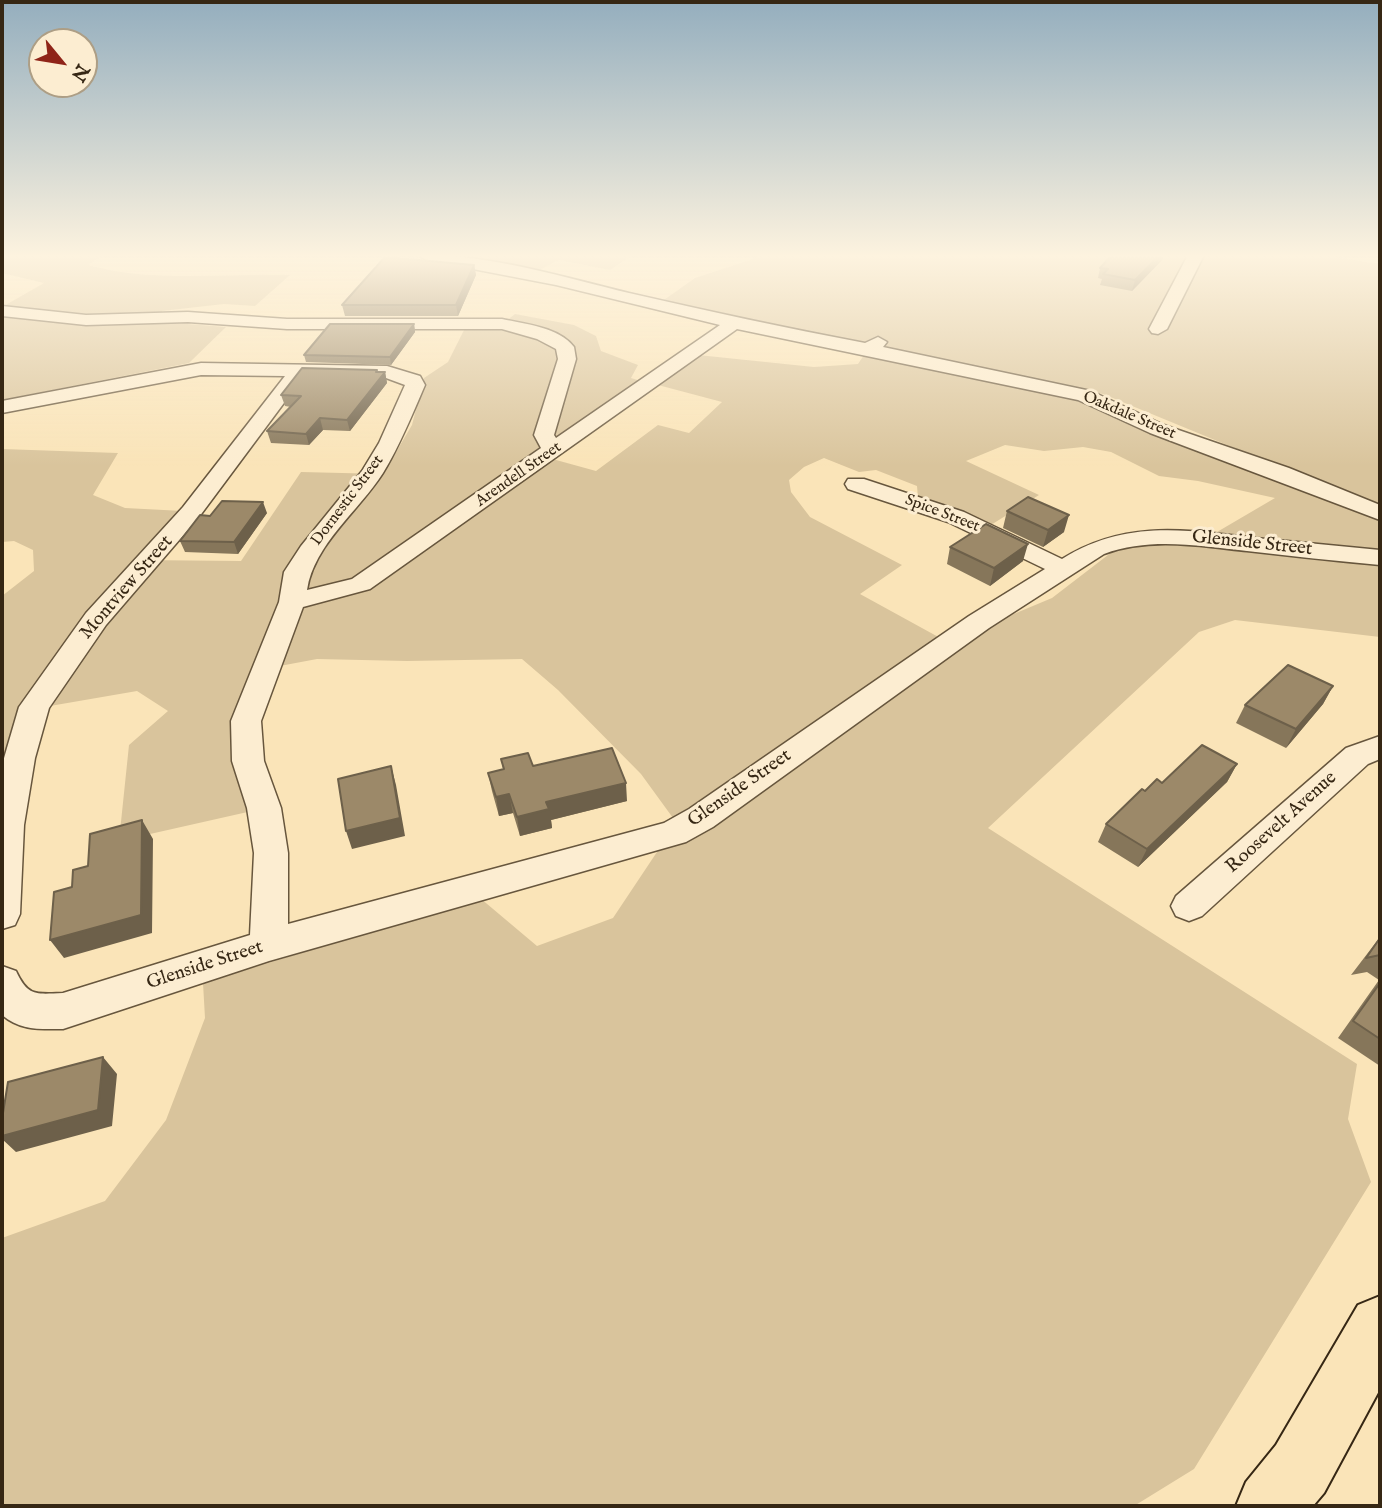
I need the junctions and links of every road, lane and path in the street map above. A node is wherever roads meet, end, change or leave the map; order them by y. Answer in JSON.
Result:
{"nodes":[{"id":1,"x":507,"y":325,"type":"edge"},
{"id":2,"x":731,"y":325,"type":"edge"},
{"id":3,"x":748,"y":325,"type":"edge"},
{"id":4,"x":1160,"y":325,"type":"edge"},
{"id":5,"x":1158,"y":329,"type":"dead end"},
{"id":6,"x":299,"y":370,"type":"junction"},
{"id":7,"x":2,"y":407,"type":"edge"},
{"id":8,"x":554,"y":451,"type":"junction"},
{"id":9,"x":856,"y":484,"type":"dead end"},
{"id":10,"x":1380,"y":513,"type":"edge"},
{"id":11,"x":1380,"y":558,"type":"edge"},
{"id":12,"x":1064,"y":569,"type":"junction"},
{"id":13,"x":292,"y":602,"type":"junction"},
{"id":14,"x":1380,"y":747,"type":"edge"},
{"id":15,"x":1189,"y":906,"type":"dead end"},
{"id":16,"x":2,"y":914,"type":"edge"},
{"id":17,"x":270,"y":945,"type":"junction"},
{"id":18,"x":11,"y":996,"type":"edge"},
{"id":19,"x":1380,"y":1327,"type":"edge"},
{"id":20,"x":1270,"y":1506,"type":"edge"}],
"edges":[{"from":1,"to":8,"type":"street"},
{"from":2,"to":8,"type":"street","name":"Arendell Street"},
{"from":3,"to":10,"type":"street","name":"Oakdale Street"},
{"from":4,"to":5,"type":"street"},
{"from":6,"to":7,"type":"street","name":"Dornestic Street"},
{"from":6,"to":13,"type":"street","name":"Dornestic Street"},
{"from":6,"to":16,"type":"street","name":"Montview Street"},
{"from":8,"to":13,"type":"street","name":"Arendell Street"},
{"from":9,"to":12,"type":"street","name":"Spice Street"},
{"from":11,"to":12,"type":"street","name":"Glenside Street"},
{"from":12,"to":17,"type":"street","name":"Glenside Street"},
{"from":13,"to":17,"type":"street","name":"Dornestic Street"},
{"from":14,"to":15,"type":"street","name":"Roosevelt Avenue"},
{"from":17,"to":18,"type":"street","name":"Glenside Street"},
{"from":19,"to":20,"type":"main road"}]}
